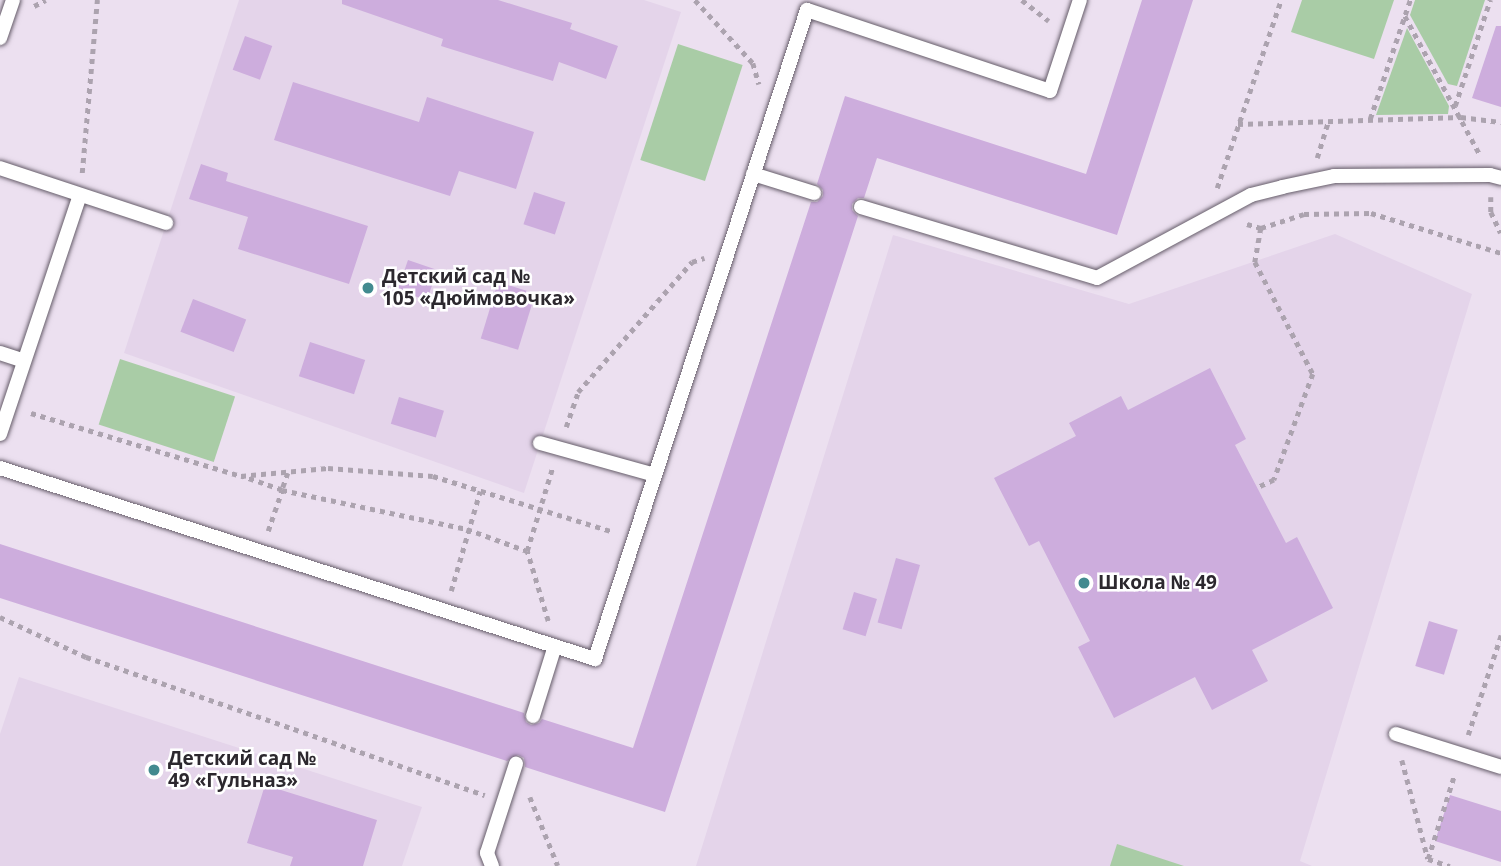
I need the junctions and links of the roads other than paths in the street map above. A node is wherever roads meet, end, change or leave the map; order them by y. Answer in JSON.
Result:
{"nodes":[{"id":1,"x":13,"y":0,"type":"edge"},
{"id":2,"x":1080,"y":0,"type":"edge"},
{"id":3,"x":0,"y":38,"type":"edge"},
{"id":4,"x":0,"y":168,"type":"edge"},
{"id":5,"x":753,"y":174,"type":"junction"},
{"id":6,"x":1496,"y":176,"type":"edge"},
{"id":7,"x":814,"y":193,"type":"dead end"},
{"id":8,"x":80,"y":195,"type":"junction"},
{"id":9,"x":861,"y":207,"type":"dead end"},
{"id":10,"x":166,"y":223,"type":"dead end"},
{"id":11,"x":0,"y":353,"type":"edge"},
{"id":12,"x":24,"y":361,"type":"junction"},
{"id":13,"x":0,"y":434,"type":"edge"},
{"id":14,"x":540,"y":443,"type":"dead end"},
{"id":15,"x":0,"y":468,"type":"edge"},
{"id":16,"x":655,"y":475,"type":"junction"},
{"id":17,"x":555,"y":646,"type":"junction"},
{"id":18,"x":533,"y":716,"type":"dead end"},
{"id":19,"x":1396,"y":734,"type":"road end"},
{"id":20,"x":516,"y":764,"type":"road end"},
{"id":21,"x":1501,"y":767,"type":"edge"},
{"id":22,"x":492,"y":866,"type":"edge"}],
"edges":[{"from":1,"to":3,"type":"lane"},
{"from":2,"to":5,"type":"lane"},
{"from":4,"to":8,"type":"lane"},
{"from":5,"to":7,"type":"lane"},
{"from":5,"to":16,"type":"lane"},
{"from":6,"to":9,"type":"lane"},
{"from":8,"to":10,"type":"lane"},
{"from":8,"to":12,"type":"lane"},
{"from":11,"to":12,"type":"lane"},
{"from":12,"to":13,"type":"lane"},
{"from":14,"to":16,"type":"lane"},
{"from":15,"to":17,"type":"lane"},
{"from":16,"to":17,"type":"lane"},
{"from":17,"to":18,"type":"lane"},
{"from":19,"to":21,"type":"lane"},
{"from":20,"to":22,"type":"lane"}]}
